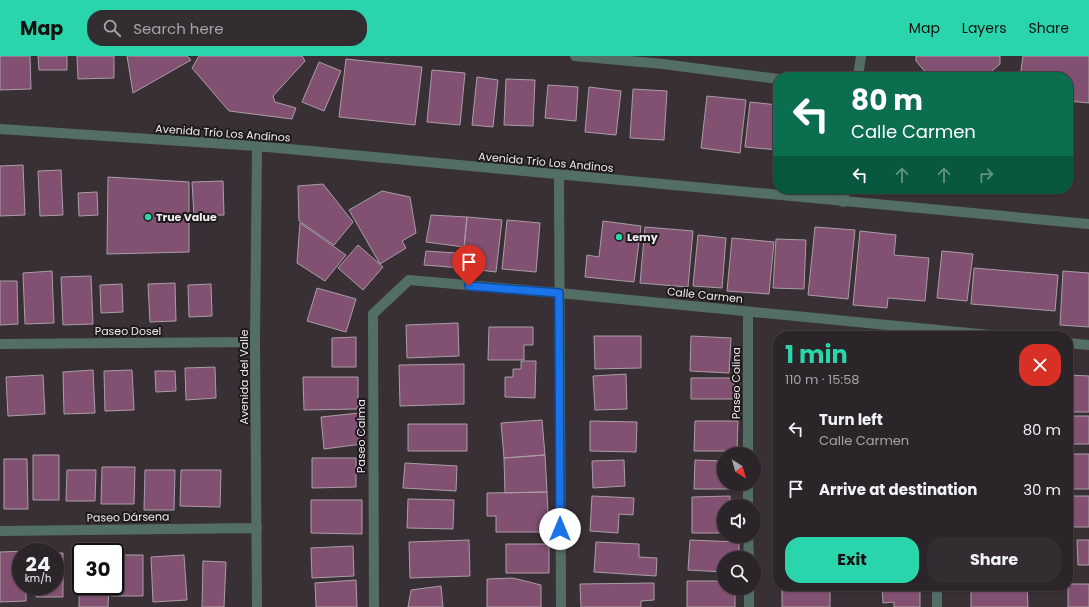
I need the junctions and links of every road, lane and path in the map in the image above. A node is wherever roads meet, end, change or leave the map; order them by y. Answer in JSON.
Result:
{"nodes":[{"id":1,"x":575,"y":56,"type":"edge"},
{"id":2,"x":861,"y":56,"type":"edge"},
{"id":3,"x":663,"y":60,"type":"edge"},
{"id":4,"x":859,"y":72,"type":"edge"},
{"id":5,"x":773,"y":78,"type":"edge"},
{"id":6,"x":0,"y":129,"type":"edge"},
{"id":7,"x":256,"y":146,"type":"junction"},
{"id":8,"x":559,"y":175,"type":"junction"},
{"id":9,"x":844,"y":194,"type":"edge"},
{"id":10,"x":843,"y":202,"type":"junction"},
{"id":11,"x":1089,"y":224,"type":"edge"},
{"id":12,"x":409,"y":280,"type":"joint"},
{"id":13,"x":559,"y":293,"type":"junction"},
{"id":14,"x":748,"y":312,"type":"junction"},
{"id":15,"x":917,"y":331,"type":"edge"},
{"id":16,"x":255,"y":342,"type":"junction"},
{"id":17,"x":1073,"y":342,"type":"edge"},
{"id":18,"x":0,"y":344,"type":"edge"},
{"id":19,"x":1089,"y":344,"type":"edge"},
{"id":20,"x":748,"y":447,"type":"edge"},
{"id":21,"x":257,"y":528,"type":"junction"},
{"id":22,"x":0,"y":531,"type":"edge"},
{"id":23,"x":937,"y":591,"type":"edge"},
{"id":24,"x":749,"y":595,"type":"edge"},
{"id":25,"x":257,"y":607,"type":"edge"},
{"id":26,"x":374,"y":607,"type":"edge"},
{"id":27,"x":561,"y":607,"type":"edge"},
{"id":28,"x":749,"y":607,"type":"edge"},
{"id":29,"x":937,"y":607,"type":"edge"}],
"edges":[{"from":1,"to":3,"type":"street"},
{"from":2,"to":4,"type":"street"},
{"from":3,"to":5,"type":"street"},
{"from":6,"to":7,"type":"street","name":"Avenida Trío Los Andinos"},
{"from":7,"to":8,"type":"street","name":"Avenida Trío Los Andinos"},
{"from":7,"to":16,"type":"street","name":"Avenida del Valle"},
{"from":8,"to":10,"type":"street","name":"Avenida Trío Los Andinos"},
{"from":8,"to":13,"type":"street"},
{"from":9,"to":10,"type":"street"},
{"from":10,"to":11,"type":"street","name":"Avenida Trío Los Andinos"},
{"from":12,"to":13,"type":"street","name":"Calle Carmen"},
{"from":12,"to":26,"type":"street","name":"Paseo Calma"},
{"from":13,"to":14,"type":"street","name":"Calle Carmen"},
{"from":13,"to":27,"type":"street"},
{"from":14,"to":15,"type":"street","name":"Calle Carmen"},
{"from":14,"to":20,"type":"street","name":"Paseo Colina"},
{"from":16,"to":18,"type":"street","name":"Paseo Dosel"},
{"from":16,"to":21,"type":"street","name":"Avenida del Valle"},
{"from":17,"to":19,"type":"street"},
{"from":21,"to":22,"type":"street","name":"Paseo Dársena"},
{"from":21,"to":25,"type":"street","name":"Avenida del Valle"},
{"from":23,"to":29,"type":"street"},
{"from":24,"to":28,"type":"street"}]}
